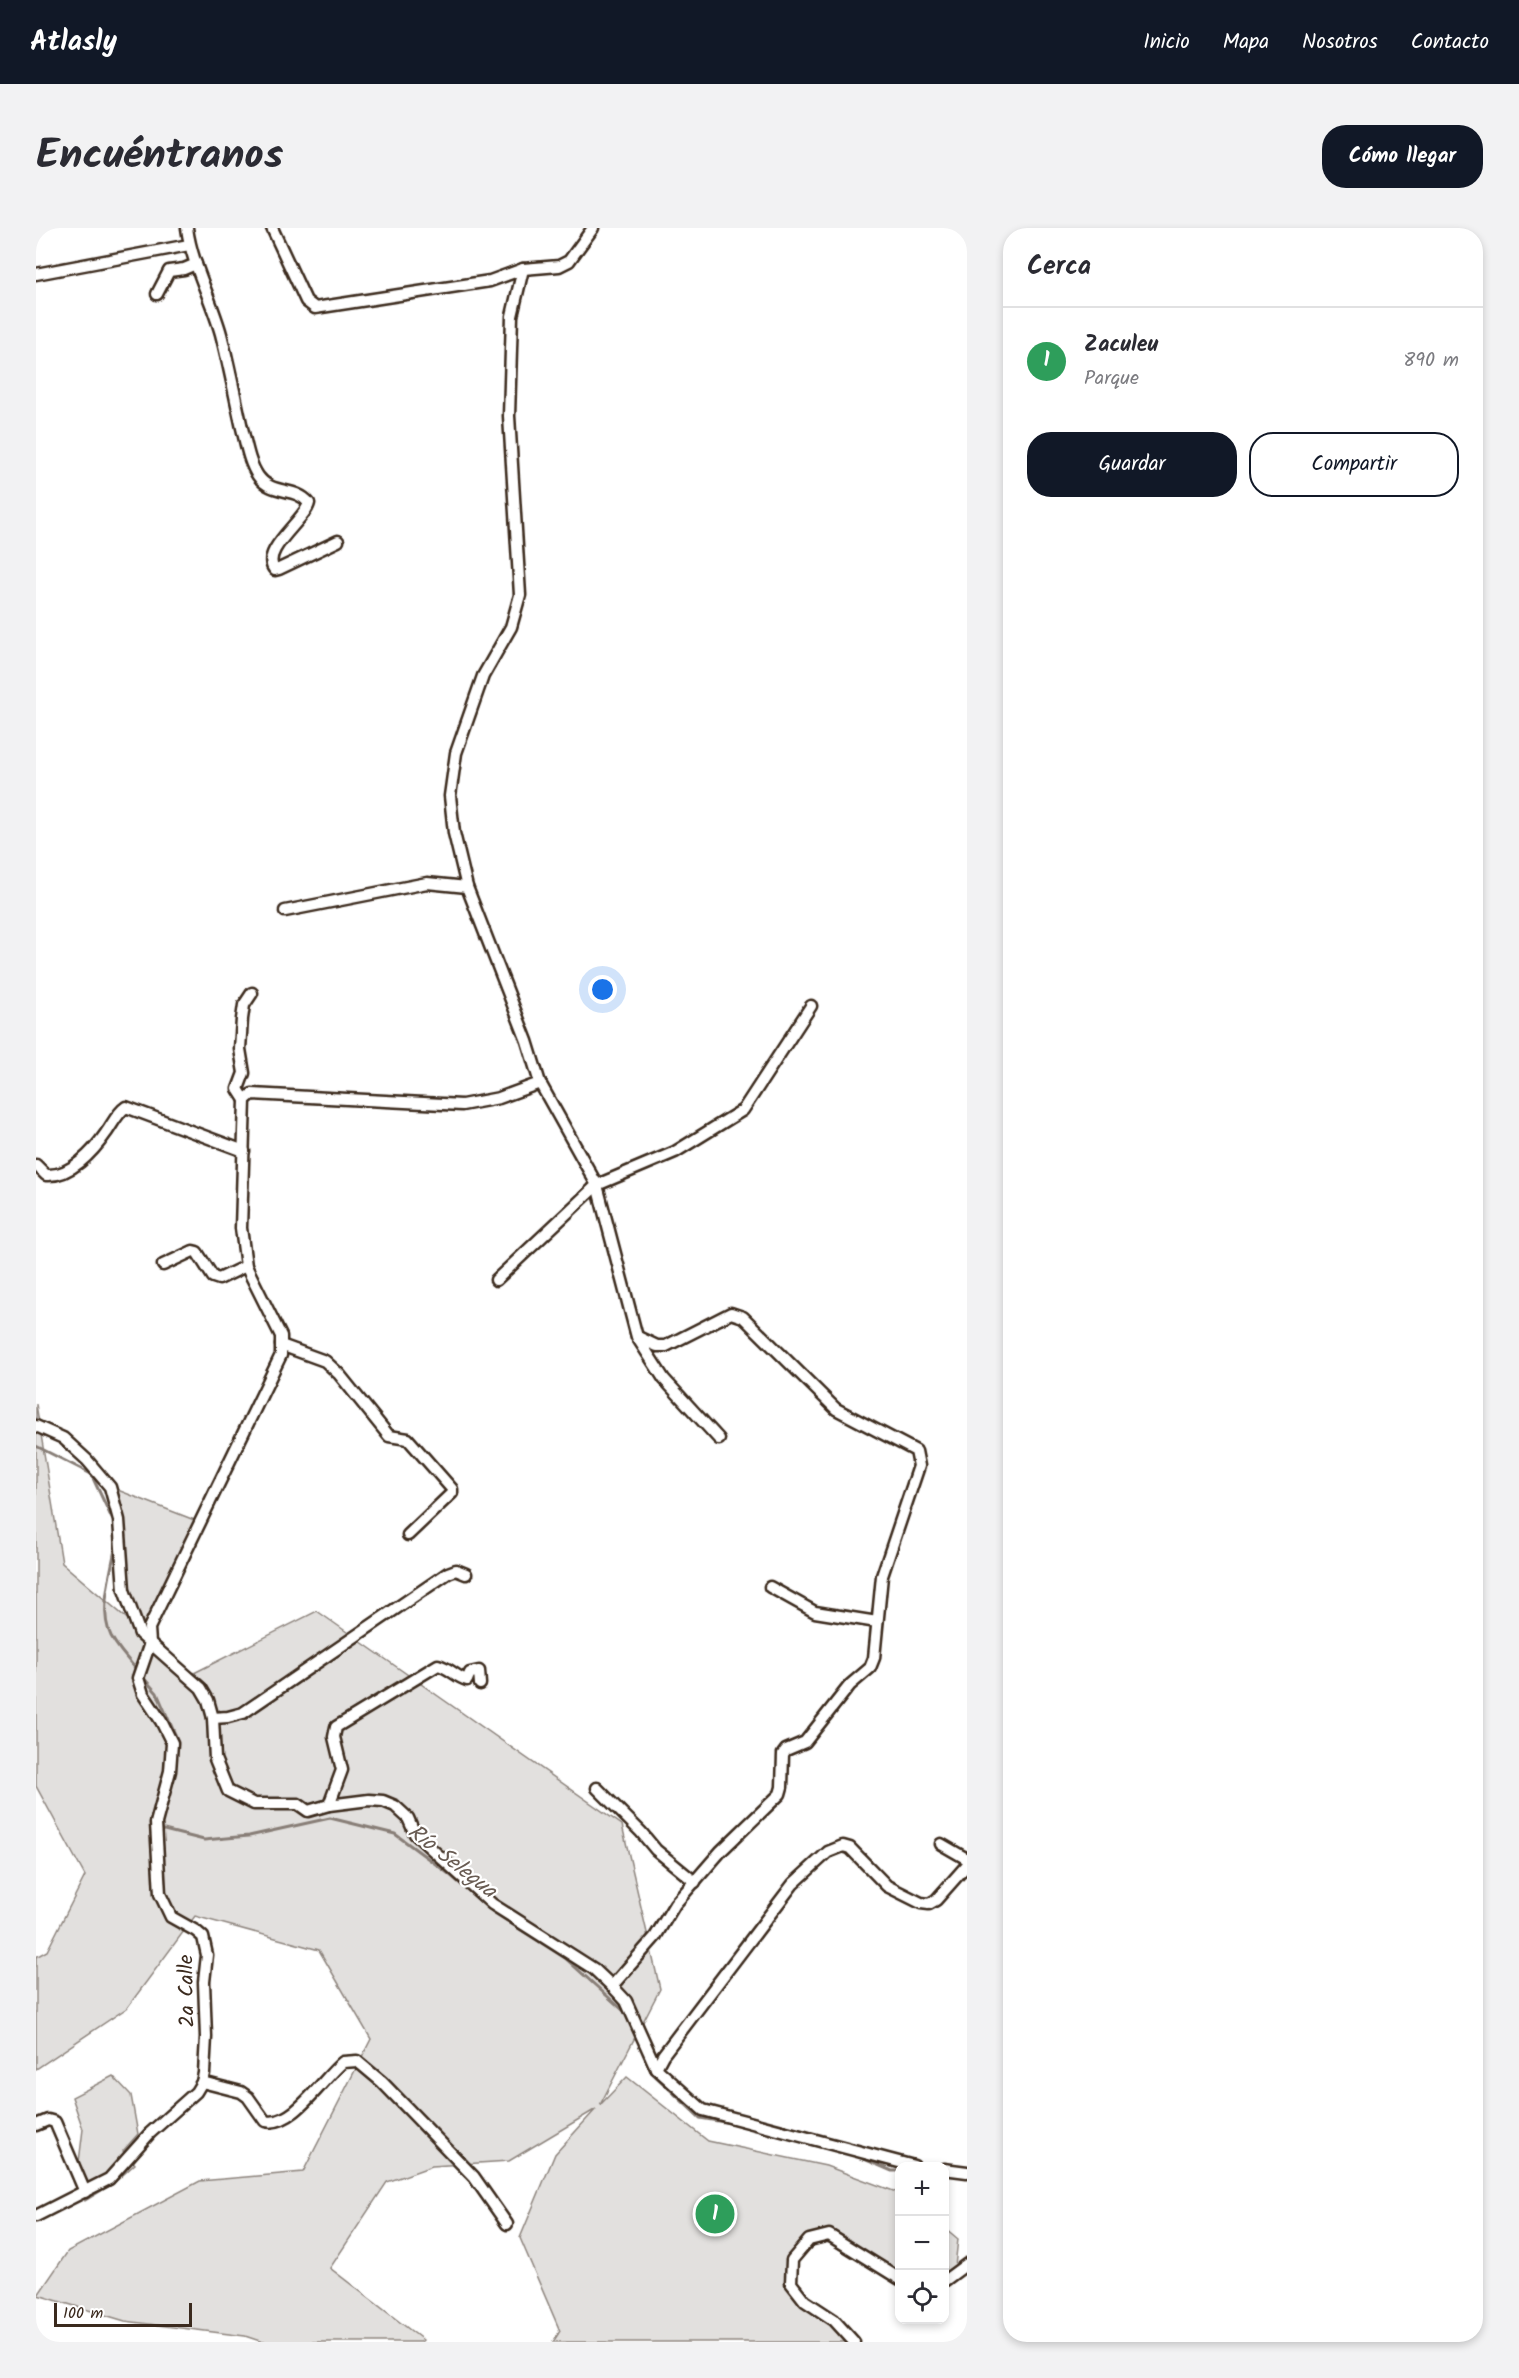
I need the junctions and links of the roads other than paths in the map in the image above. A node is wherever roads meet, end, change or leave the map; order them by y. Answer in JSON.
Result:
{"nodes":[{"id":1,"x":187,"y":228,"type":"edge"},
{"id":2,"x":272,"y":228,"type":"edge"},
{"id":3,"x":593,"y":228,"type":"edge"},
{"id":4,"x":189,"y":245,"type":"junction"},
{"id":5,"x":196,"y":264,"type":"junction"},
{"id":6,"x":523,"y":269,"type":"junction"},
{"id":7,"x":36,"y":274,"type":"edge"},
{"id":8,"x":157,"y":294,"type":"dead end"},
{"id":9,"x":338,"y":541,"type":"dead end"},
{"id":10,"x":467,"y":887,"type":"junction"},
{"id":11,"x":285,"y":911,"type":"dead end"},
{"id":12,"x":252,"y":993,"type":"dead end"},
{"id":13,"x":811,"y":1006,"type":"dead end"},
{"id":14,"x":540,"y":1083,"type":"junction"},
{"id":15,"x":245,"y":1100,"type":"junction"},
{"id":16,"x":244,"y":1151,"type":"junction"},
{"id":17,"x":36,"y":1165,"type":"edge"},
{"id":18,"x":597,"y":1185,"type":"junction"},
{"id":19,"x":163,"y":1265,"type":"dead end"},
{"id":20,"x":246,"y":1266,"type":"junction"},
{"id":21,"x":496,"y":1280,"type":"dead end"},
{"id":22,"x":637,"y":1336,"type":"junction"},
{"id":23,"x":281,"y":1345,"type":"junction"},
{"id":24,"x":36,"y":1426,"type":"edge"},
{"id":25,"x":719,"y":1438,"type":"dead end"},
{"id":26,"x":408,"y":1535,"type":"dead end"},
{"id":27,"x":466,"y":1574,"type":"dead end"},
{"id":28,"x":770,"y":1587,"type":"dead end"},
{"id":29,"x":877,"y":1622,"type":"junction"},
{"id":30,"x":150,"y":1643,"type":"junction"},
{"id":31,"x":480,"y":1684,"type":"dead end"},
{"id":32,"x":213,"y":1718,"type":"junction"},
{"id":33,"x":597,"y":1788,"type":"dead end"},
{"id":34,"x":329,"y":1805,"type":"junction"},
{"id":35,"x":941,"y":1844,"type":"dead end"},
{"id":36,"x":967,"y":1859,"type":"edge"},
{"id":37,"x":967,"y":1865,"type":"edge"},
{"id":38,"x":695,"y":1882,"type":"junction"},
{"id":39,"x":612,"y":1986,"type":"junction"},
{"id":40,"x":656,"y":2068,"type":"junction"},
{"id":41,"x":202,"y":2082,"type":"junction"},
{"id":42,"x":36,"y":2125,"type":"edge"},
{"id":43,"x":899,"y":2162,"type":"edge"},
{"id":44,"x":949,"y":2170,"type":"edge"},
{"id":45,"x":967,"y":2172,"type":"edge"},
{"id":46,"x":85,"y":2192,"type":"junction"},
{"id":47,"x":36,"y":2216,"type":"edge"},
{"id":48,"x":507,"y":2224,"type":"dead end"},
{"id":49,"x":967,"y":2264,"type":"edge"},
{"id":50,"x":895,"y":2276,"type":"edge"},
{"id":51,"x":949,"y":2278,"type":"edge"},
{"id":52,"x":854,"y":2342,"type":"edge"}],
"edges":[{"from":1,"to":4,"type":"street"},
{"from":2,"to":6,"type":"street"},
{"from":3,"to":6,"type":"street"},
{"from":4,"to":5,"type":"street"},
{"from":4,"to":7,"type":"street"},
{"from":5,"to":8,"type":"street"},
{"from":5,"to":9,"type":"street"},
{"from":6,"to":10,"type":"street"},
{"from":10,"to":11,"type":"street"},
{"from":10,"to":14,"type":"street"},
{"from":12,"to":15,"type":"street"},
{"from":13,"to":18,"type":"street"},
{"from":14,"to":15,"type":"street"},
{"from":14,"to":18,"type":"street"},
{"from":15,"to":16,"type":"street"},
{"from":16,"to":17,"type":"street"},
{"from":16,"to":20,"type":"street"},
{"from":18,"to":21,"type":"street"},
{"from":18,"to":22,"type":"street"},
{"from":19,"to":20,"type":"street"},
{"from":20,"to":23,"type":"street"},
{"from":22,"to":25,"type":"street"},
{"from":22,"to":29,"type":"street"},
{"from":23,"to":26,"type":"street"},
{"from":23,"to":30,"type":"street","name":"2a Calle"},
{"from":24,"to":30,"type":"street"},
{"from":27,"to":32,"type":"street"},
{"from":28,"to":29,"type":"street"},
{"from":29,"to":38,"type":"street"},
{"from":30,"to":32,"type":"street"},
{"from":30,"to":41,"type":"street","name":"2a Calle"},
{"from":31,"to":34,"type":"street"},
{"from":32,"to":34,"type":"street"},
{"from":33,"to":38,"type":"street"},
{"from":34,"to":39,"type":"street"},
{"from":35,"to":36,"type":"street"},
{"from":37,"to":40,"type":"street"},
{"from":38,"to":39,"type":"street"},
{"from":39,"to":40,"type":"street"},
{"from":40,"to":43,"type":"street"},
{"from":41,"to":46,"type":"street"},
{"from":41,"to":48,"type":"street"},
{"from":42,"to":46,"type":"street"},
{"from":44,"to":45,"type":"street"},
{"from":46,"to":47,"type":"street"},
{"from":49,"to":51,"type":"street"},
{"from":50,"to":52,"type":"street"}]}
